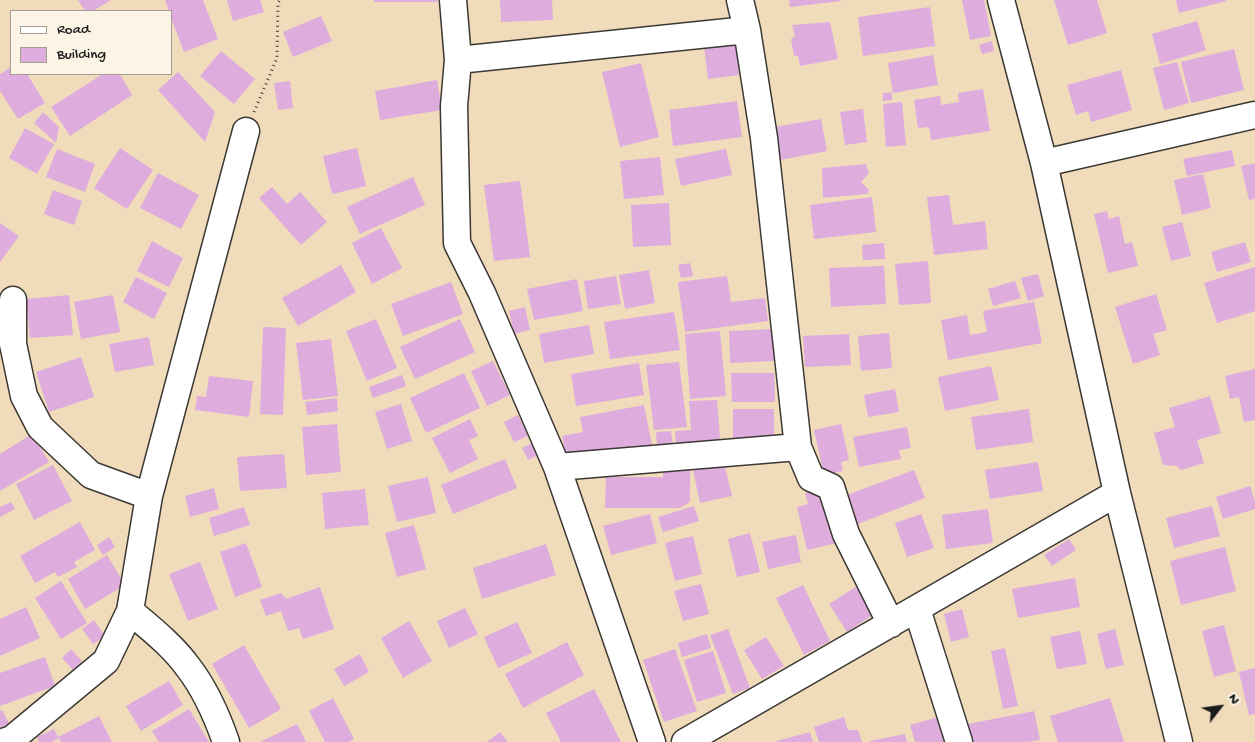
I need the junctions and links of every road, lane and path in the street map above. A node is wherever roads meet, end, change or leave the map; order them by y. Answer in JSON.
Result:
{"nodes":[{"id":1,"x":280,"y":0,"type":"edge"},
{"id":2,"x":453,"y":0,"type":"edge"},
{"id":3,"x":740,"y":0,"type":"edge"},
{"id":4,"x":1002,"y":0,"type":"edge"},
{"id":5,"x":747,"y":30,"type":"junction"},
{"id":6,"x":458,"y":60,"type":"junction"},
{"id":7,"x":1255,"y":115,"type":"edge"},
{"id":8,"x":246,"y":131,"type":"joint"},
{"id":9,"x":1044,"y":163,"type":"junction"},
{"id":10,"x":13,"y":300,"type":"dead end"},
{"id":11,"x":798,"y":447,"type":"junction"},
{"id":12,"x":557,"y":467,"type":"junction"},
{"id":13,"x":1117,"y":493,"type":"junction"},
{"id":14,"x":149,"y":496,"type":"junction"},
{"id":15,"x":917,"y":609,"type":"junction"},
{"id":16,"x":130,"y":611,"type":"junction"},
{"id":17,"x":891,"y":624,"type":"junction"},
{"id":18,"x":3,"y":742,"type":"edge"},
{"id":19,"x":226,"y":742,"type":"edge"},
{"id":20,"x":652,"y":742,"type":"edge"},
{"id":21,"x":685,"y":742,"type":"edge"},
{"id":22,"x":959,"y":742,"type":"edge"},
{"id":23,"x":1178,"y":742,"type":"edge"}],
"edges":[{"from":1,"to":8,"type":"path"},
{"from":2,"to":6,"type":"street"},
{"from":3,"to":5,"type":"street"},
{"from":4,"to":9,"type":"street"},
{"from":5,"to":6,"type":"street"},
{"from":5,"to":11,"type":"street"},
{"from":6,"to":12,"type":"street"},
{"from":7,"to":9,"type":"street"},
{"from":8,"to":14,"type":"street"},
{"from":9,"to":13,"type":"street"},
{"from":10,"to":14,"type":"street"},
{"from":11,"to":12,"type":"street"},
{"from":11,"to":17,"type":"street"},
{"from":12,"to":20,"type":"street"},
{"from":13,"to":15,"type":"street"},
{"from":13,"to":23,"type":"street"},
{"from":14,"to":16,"type":"street"},
{"from":15,"to":17,"type":"street"},
{"from":15,"to":22,"type":"street"},
{"from":16,"to":18,"type":"street"},
{"from":16,"to":19,"type":"street"},
{"from":17,"to":21,"type":"street"}]}
